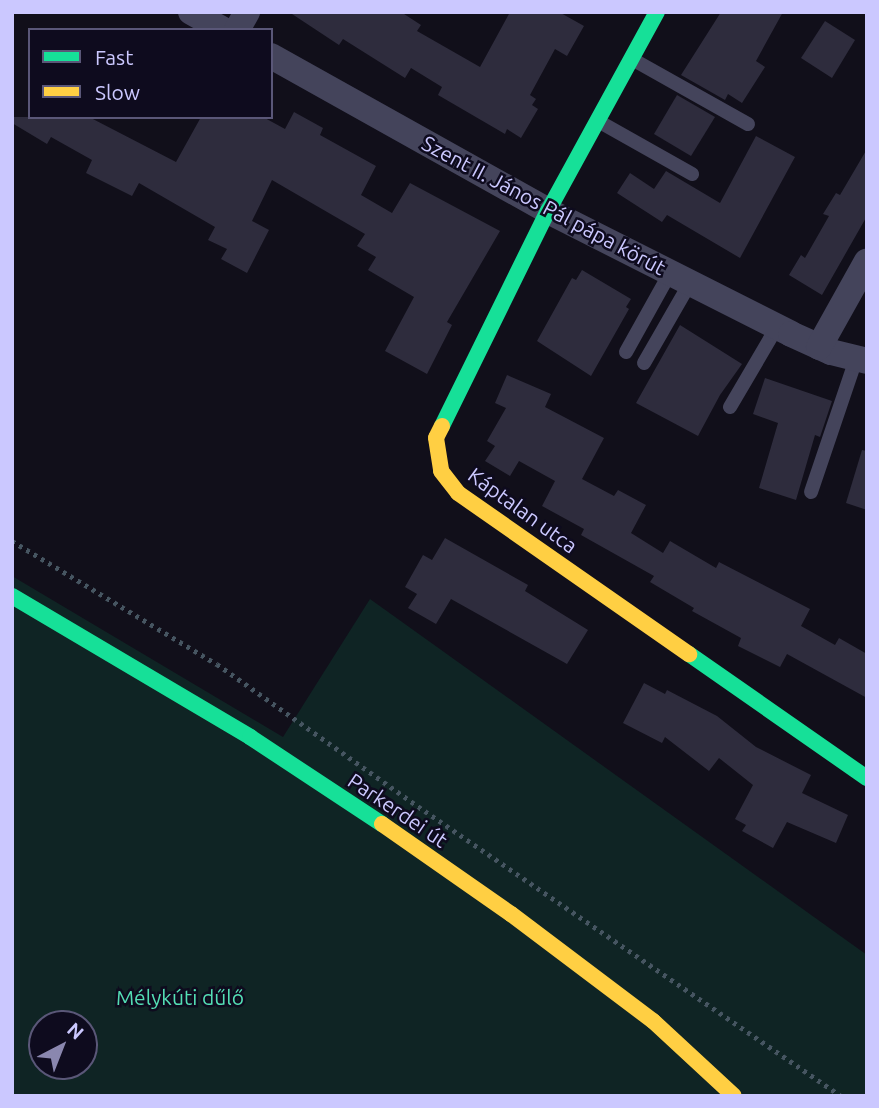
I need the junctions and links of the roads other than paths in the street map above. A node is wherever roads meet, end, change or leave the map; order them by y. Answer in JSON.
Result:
{"nodes":[{"id":1,"x":191,"y":12,"type":"edge"},
{"id":2,"x":247,"y":12,"type":"edge"},
{"id":3,"x":656,"y":12,"type":"edge"},
{"id":4,"x":219,"y":28,"type":"edge"},
{"id":5,"x":238,"y":28,"type":"edge"},
{"id":6,"x":273,"y":58,"type":"edge"},
{"id":7,"x":631,"y":59,"type":"junction"},
{"id":8,"x":596,"y":120,"type":"junction"},
{"id":9,"x":748,"y":124,"type":"dead end"},
{"id":10,"x":692,"y":174,"type":"dead end"},
{"id":11,"x":548,"y":211,"type":"junction"},
{"id":12,"x":867,"y":261,"type":"edge"},
{"id":13,"x":680,"y":278,"type":"junction"},
{"id":14,"x":777,"y":327,"type":"junction"},
{"id":15,"x":820,"y":347,"type":"junction"},
{"id":16,"x":626,"y":352,"type":"dead end"},
{"id":17,"x":861,"y":360,"type":"edge"},
{"id":18,"x":644,"y":363,"type":"dead end"},
{"id":19,"x":730,"y":407,"type":"dead end"},
{"id":20,"x":811,"y":492,"type":"dead end"},
{"id":21,"x":12,"y":596,"type":"edge"},
{"id":22,"x":867,"y":778,"type":"edge"},
{"id":23,"x":734,"y":1096,"type":"edge"}],
"edges":[{"from":1,"to":4,"type":"street"},
{"from":2,"to":5,"type":"street"},
{"from":3,"to":7,"type":"street","name":"Káptalan utca"},
{"from":6,"to":11,"type":"street","name":"Szent II. János Pál pápa körút"},
{"from":7,"to":8,"type":"street","name":"Káptalan utca"},
{"from":7,"to":9,"type":"lane"},
{"from":8,"to":10,"type":"lane"},
{"from":8,"to":11,"type":"street","name":"Káptalan utca"},
{"from":11,"to":13,"type":"street","name":"Szent II. János Pál pápa körút"},
{"from":11,"to":22,"type":"street","name":"Káptalan utca"},
{"from":12,"to":15,"type":"street"},
{"from":13,"to":14,"type":"street","name":"Szent II. János Pál pápa körút"},
{"from":13,"to":16,"type":"lane"},
{"from":13,"to":18,"type":"lane"},
{"from":14,"to":15,"type":"street","name":"Szent II. János Pál pápa körút"},
{"from":14,"to":19,"type":"lane"},
{"from":15,"to":17,"type":"street","name":"Szent II. János Pál pápa körút"},
{"from":17,"to":20,"type":"lane"},
{"from":21,"to":23,"type":"street","name":"Parkerdei út"}]}
